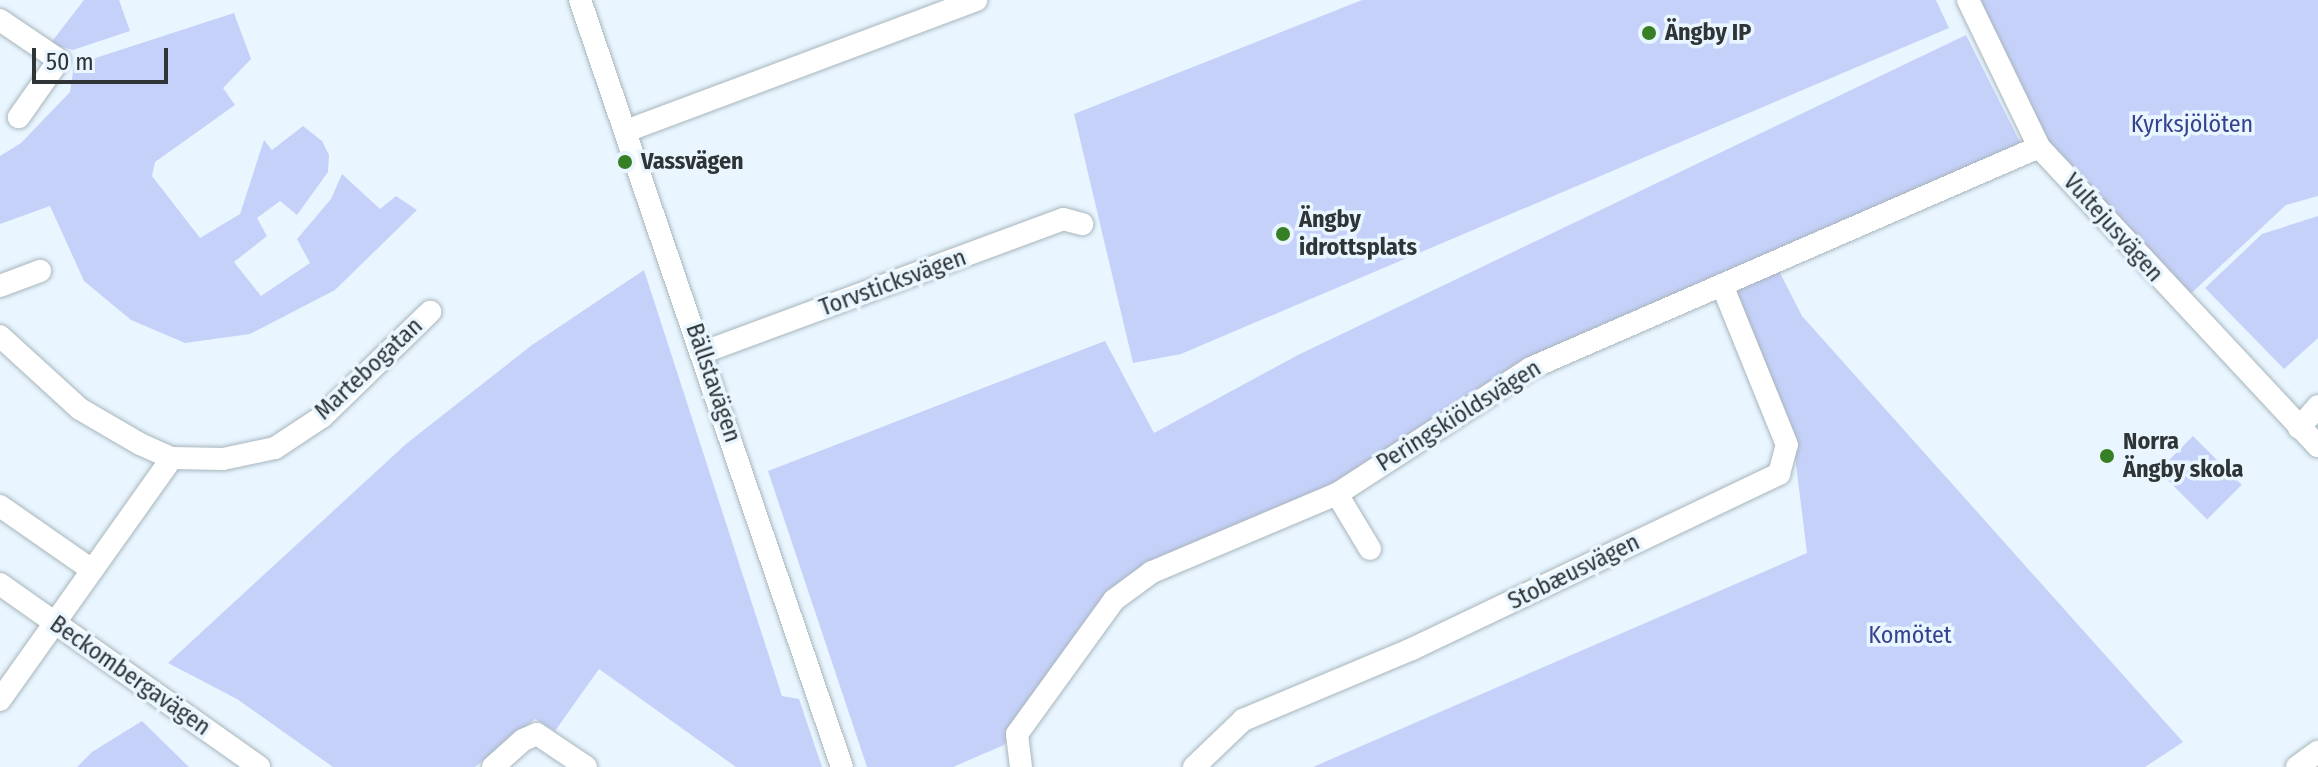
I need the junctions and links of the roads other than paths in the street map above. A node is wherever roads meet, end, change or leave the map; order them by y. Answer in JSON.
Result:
{"nodes":[{"id":1,"x":580,"y":0,"type":"edge"},
{"id":2,"x":976,"y":0,"type":"edge"},
{"id":3,"x":1968,"y":0,"type":"edge"},
{"id":4,"x":0,"y":20,"type":"edge"},
{"id":5,"x":19,"y":117,"type":"dead end"},
{"id":6,"x":626,"y":131,"type":"junction"},
{"id":7,"x":2039,"y":147,"type":"junction"},
{"id":8,"x":1082,"y":224,"type":"dead end"},
{"id":9,"x":40,"y":271,"type":"dead end"},
{"id":10,"x":1722,"y":285,"type":"junction"},
{"id":11,"x":0,"y":286,"type":"edge"},
{"id":12,"x":430,"y":312,"type":"dead end"},
{"id":13,"x":0,"y":336,"type":"edge"},
{"id":14,"x":704,"y":352,"type":"junction"},
{"id":15,"x":2318,"y":406,"type":"edge"},
{"id":16,"x":2299,"y":428,"type":"junction"},
{"id":17,"x":2318,"y":446,"type":"edge"},
{"id":18,"x":172,"y":458,"type":"junction"},
{"id":19,"x":1337,"y":494,"type":"junction"},
{"id":20,"x":0,"y":506,"type":"edge"},
{"id":21,"x":1370,"y":549,"type":"dead end"},
{"id":22,"x":92,"y":570,"type":"junction"},
{"id":23,"x":0,"y":584,"type":"edge"},
{"id":24,"x":55,"y":622,"type":"junction"},
{"id":25,"x":8,"y":673,"type":"edge"},
{"id":26,"x":0,"y":700,"type":"edge"},
{"id":27,"x":2318,"y":752,"type":"edge"},
{"id":28,"x":259,"y":767,"type":"edge"},
{"id":29,"x":493,"y":767,"type":"edge"},
{"id":30,"x":586,"y":767,"type":"edge"},
{"id":31,"x":842,"y":767,"type":"edge"},
{"id":32,"x":1021,"y":767,"type":"edge"},
{"id":33,"x":1194,"y":767,"type":"edge"},
{"id":34,"x":2297,"y":767,"type":"edge"}],
"edges":[{"from":1,"to":6,"type":"street","name":"Bällstavägen"},
{"from":2,"to":6,"type":"street"},
{"from":3,"to":7,"type":"street","name":"Vultejusvägen"},
{"from":4,"to":5,"type":"street"},
{"from":6,"to":14,"type":"street","name":"Bällstavägen"},
{"from":7,"to":10,"type":"street","name":"Peringskiöldsvägen"},
{"from":7,"to":16,"type":"street","name":"Vultejusvägen"},
{"from":8,"to":14,"type":"street","name":"Torvsticksvägen"},
{"from":9,"to":11,"type":"street"},
{"from":10,"to":19,"type":"street","name":"Peringskiöldsvägen"},
{"from":10,"to":33,"type":"street","name":"Stobæusvägen"},
{"from":12,"to":18,"type":"street","name":"Martebogatan"},
{"from":13,"to":18,"type":"street","name":"Martebogatan"},
{"from":14,"to":31,"type":"street","name":"Bällstavägen"},
{"from":15,"to":16,"type":"street"},
{"from":16,"to":17,"type":"street","name":"Vultejusvägen"},
{"from":18,"to":22,"type":"street"},
{"from":19,"to":21,"type":"street"},
{"from":19,"to":32,"type":"street","name":"Peringskiöldsvägen"},
{"from":20,"to":22,"type":"street"},
{"from":22,"to":24,"type":"street"},
{"from":23,"to":24,"type":"street","name":"Beckombergavägen"},
{"from":24,"to":25,"type":"street"},
{"from":24,"to":28,"type":"street","name":"Beckombergavägen"},
{"from":25,"to":26,"type":"street"},
{"from":27,"to":34,"type":"street"},
{"from":29,"to":30,"type":"street"}]}
